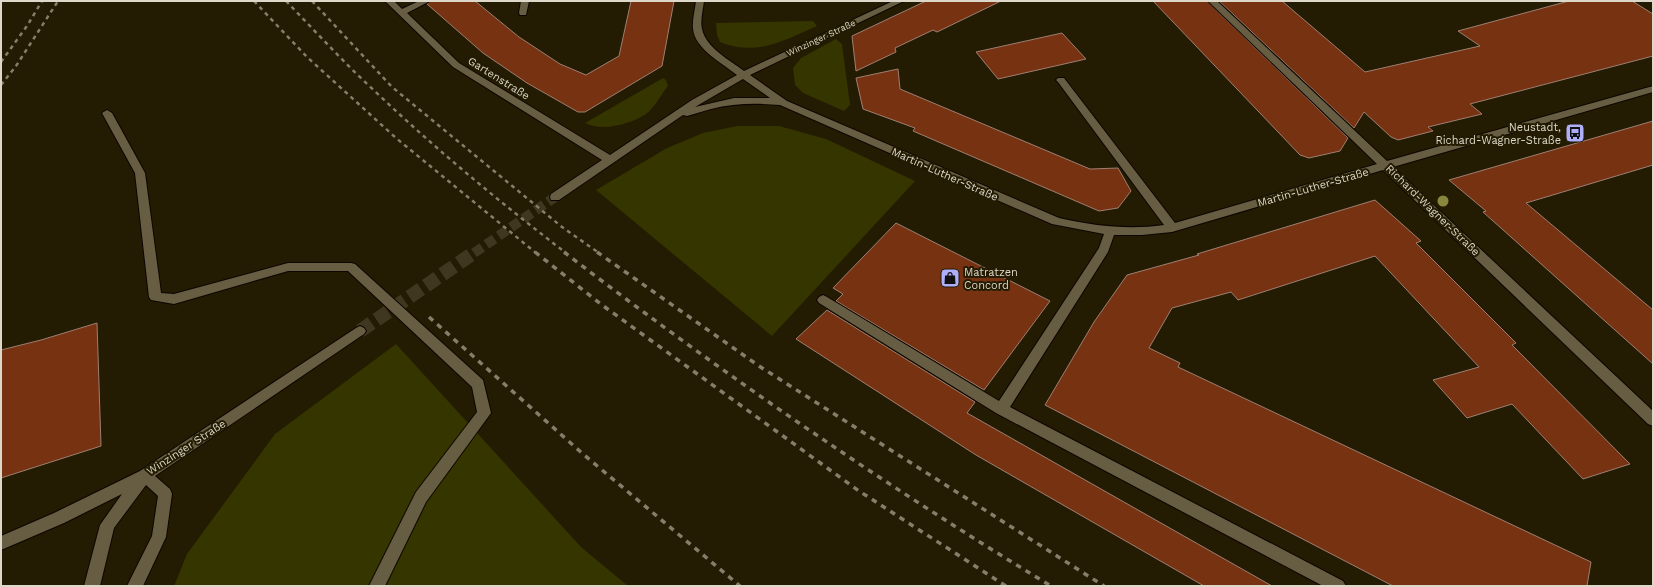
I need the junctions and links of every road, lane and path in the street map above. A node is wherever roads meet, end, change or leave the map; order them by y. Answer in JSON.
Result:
{"nodes":[{"id":1,"x":389,"y":1,"type":"edge"},
{"id":2,"x":426,"y":1,"type":"edge"},
{"id":3,"x":525,"y":1,"type":"edge"},
{"id":4,"x":700,"y":1,"type":"edge"},
{"id":5,"x":900,"y":1,"type":"edge"},
{"id":6,"x":1212,"y":1,"type":"edge"},
{"id":7,"x":401,"y":13,"type":"junction"},
{"id":8,"x":523,"y":13,"type":"dead end"},
{"id":9,"x":742,"y":75,"type":"junction"},
{"id":10,"x":1061,"y":80,"type":"dead end"},
{"id":11,"x":1653,"y":89,"type":"edge"},
{"id":12,"x":784,"y":103,"type":"junction"},
{"id":13,"x":107,"y":113,"type":"dead end"},
{"id":14,"x":666,"y":121,"type":"junction"},
{"id":15,"x":610,"y":160,"type":"junction"},
{"id":16,"x":1386,"y":166,"type":"junction"},
{"id":17,"x":555,"y":197,"type":"tunnel mouth"},
{"id":18,"x":1172,"y":228,"type":"junction"},
{"id":19,"x":1110,"y":232,"type":"junction"},
{"id":20,"x":823,"y":300,"type":"dead end"},
{"id":21,"x":360,"y":331,"type":"tunnel mouth"},
{"id":22,"x":1001,"y":409,"type":"junction"},
{"id":23,"x":1653,"y":420,"type":"edge"},
{"id":24,"x":145,"y":474,"type":"junction"},
{"id":25,"x":1,"y":543,"type":"edge"},
{"id":26,"x":92,"y":586,"type":"edge"},
{"id":27,"x":135,"y":586,"type":"edge"},
{"id":28,"x":377,"y":586,"type":"edge"},
{"id":29,"x":1338,"y":586,"type":"edge"}],
"edges":[{"from":1,"to":7,"type":"street","name":"Gartenstraße"},
{"from":2,"to":7,"type":"street"},
{"from":3,"to":8,"type":"street"},
{"from":4,"to":9,"type":"street","name":"Martin-Luther-Straße"},
{"from":5,"to":9,"type":"street","name":"Winzinger Straße"},
{"from":6,"to":16,"type":"street","name":"Richard-Wagner-Straße"},
{"from":7,"to":15,"type":"street","name":"Gartenstraße"},
{"from":9,"to":12,"type":"street","name":"Martin-Luther-Straße"},
{"from":9,"to":14,"type":"street"},
{"from":10,"to":18,"type":"street"},
{"from":11,"to":16,"type":"street","name":"Martin-Luther-Straße"},
{"from":12,"to":14,"type":"street","name":"Martin-Luther-Straße"},
{"from":12,"to":19,"type":"street","name":"Martin-Luther-Straße"},
{"from":13,"to":28,"type":"street"},
{"from":14,"to":15,"type":"street"},
{"from":15,"to":17,"type":"street"},
{"from":16,"to":18,"type":"street","name":"Martin-Luther-Straße"},
{"from":16,"to":23,"type":"street","name":"Richard-Wagner-Straße"},
{"from":18,"to":19,"type":"street","name":"Martin-Luther-Straße"},
{"from":19,"to":22,"type":"street"},
{"from":20,"to":22,"type":"street"},
{"from":21,"to":24,"type":"street","name":"Winzinger Straße"},
{"from":22,"to":29,"type":"street"},
{"from":24,"to":25,"type":"street","name":"Winzinger Straße"},
{"from":24,"to":26,"type":"street"},
{"from":24,"to":27,"type":"street"}]}
